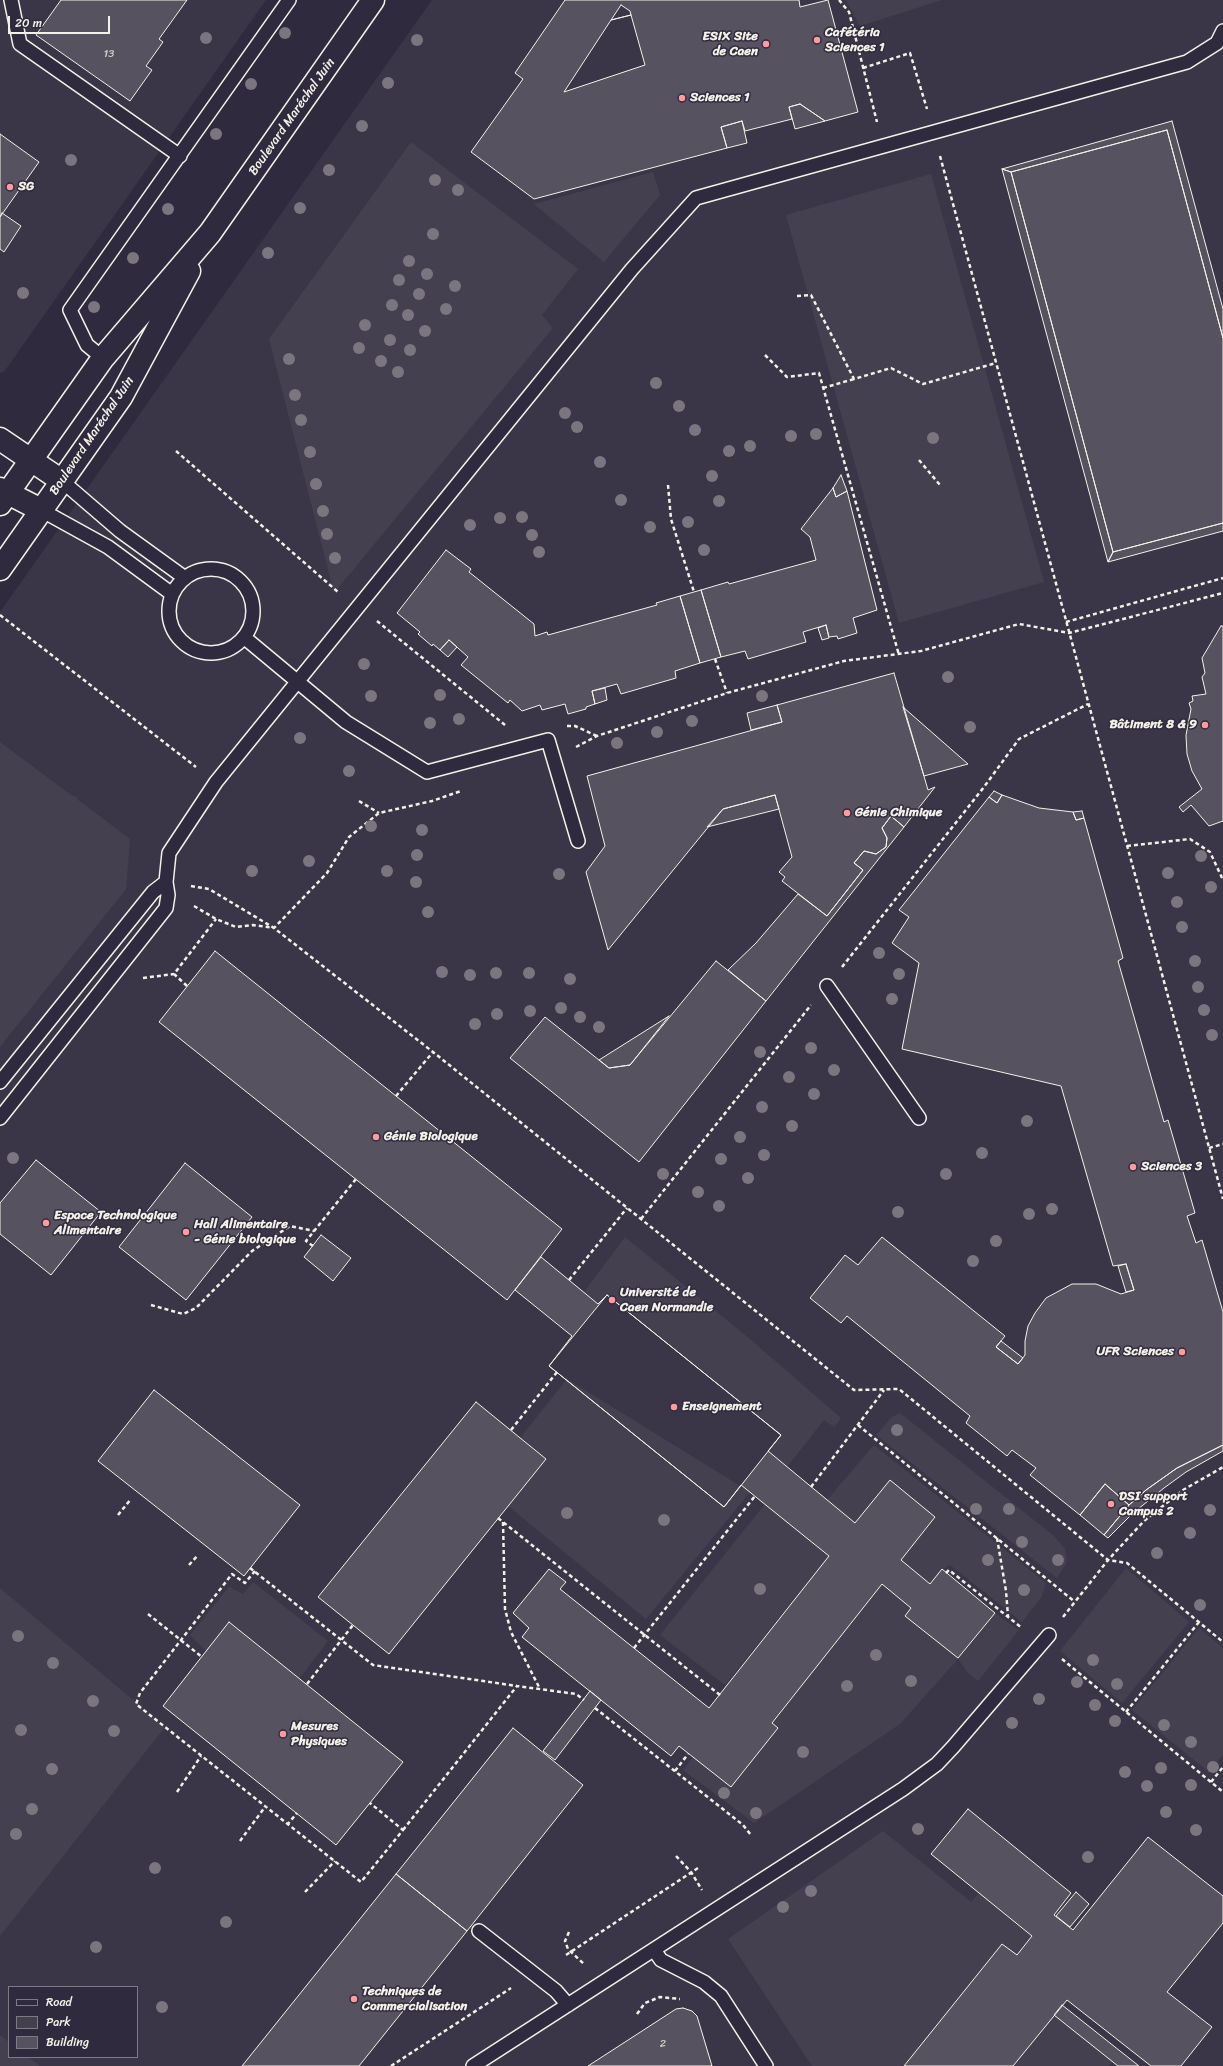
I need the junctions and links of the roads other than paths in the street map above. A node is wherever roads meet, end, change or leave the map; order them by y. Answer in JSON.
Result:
{"nodes":[{"id":1,"x":11,"y":0,"type":"edge"},
{"id":2,"x":289,"y":0,"type":"edge"},
{"id":3,"x":374,"y":0,"type":"edge"},
{"id":4,"x":1223,"y":31,"type":"edge"},
{"id":5,"x":180,"y":156,"type":"junction"},
{"id":6,"x":210,"y":234,"type":"junction"},
{"id":7,"x":103,"y":358,"type":"junction"},
{"id":8,"x":0,"y":439,"type":"edge"},
{"id":9,"x":30,"y":460,"type":"junction"},
{"id":10,"x":62,"y":480,"type":"junction"},
{"id":11,"x":2,"y":496,"type":"edge"},
{"id":12,"x":41,"y":510,"type":"junction"},
{"id":13,"x":0,"y":569,"type":"edge"},
{"id":14,"x":185,"y":578,"type":"junction"},
{"id":15,"x":172,"y":594,"type":"junction"},
{"id":16,"x":245,"y":638,"type":"junction"},
{"id":17,"x":297,"y":682,"type":"junction"},
{"id":18,"x":578,"y":841,"type":"dead end"},
{"id":19,"x":166,"y":882,"type":"junction"},
{"id":20,"x":827,"y":986,"type":"road end"},
{"id":21,"x":0,"y":1082,"type":"edge"},
{"id":22,"x":0,"y":1118,"type":"edge"},
{"id":23,"x":919,"y":1118,"type":"dead end"},
{"id":24,"x":1049,"y":1635,"type":"road end"},
{"id":25,"x":479,"y":1931,"type":"dead end"},
{"id":26,"x":654,"y":1950,"type":"junction"},
{"id":27,"x":568,"y":2006,"type":"junction"},
{"id":28,"x":474,"y":2066,"type":"edge"},
{"id":29,"x":766,"y":2066,"type":"edge"}],
"edges":[{"from":1,"to":5,"type":"lane"},
{"from":2,"to":5,"type":"lane"},
{"from":3,"to":6,"type":"main road","name":"Boulevard Maréchal Juin"},
{"from":4,"to":17,"type":"lane"},
{"from":5,"to":7,"type":"lane"},
{"from":6,"to":7,"type":"main road","name":"Boulevard Maréchal Juin"},
{"from":6,"to":10,"type":"main road","name":"Boulevard Maréchal Juin"},
{"from":7,"to":9,"type":"main road","name":"Boulevard Maréchal Juin"},
{"from":8,"to":9,"type":"main road"},
{"from":9,"to":10,"type":"main road"},
{"from":9,"to":11,"type":"main road","name":"Boulevard Maréchal Juin"},
{"from":10,"to":12,"type":"main road","name":"Boulevard Maréchal Juin"},
{"from":10,"to":14,"type":"lane"},
{"from":11,"to":12,"type":"main road"},
{"from":12,"to":13,"type":"main road","name":"Boulevard Maréchal Juin"},
{"from":12,"to":15,"type":"lane"},
{"from":14,"to":15,"type":"lane"},
{"from":14,"to":16,"type":"lane"},
{"from":15,"to":16,"type":"lane"},
{"from":16,"to":17,"type":"lane"},
{"from":17,"to":18,"type":"lane"},
{"from":17,"to":19,"type":"lane"},
{"from":19,"to":21,"type":"lane"},
{"from":19,"to":22,"type":"lane"},
{"from":20,"to":23,"type":"lane"},
{"from":24,"to":26,"type":"lane"},
{"from":25,"to":27,"type":"lane"},
{"from":26,"to":27,"type":"lane"},
{"from":26,"to":29,"type":"lane"},
{"from":27,"to":28,"type":"lane"}]}
